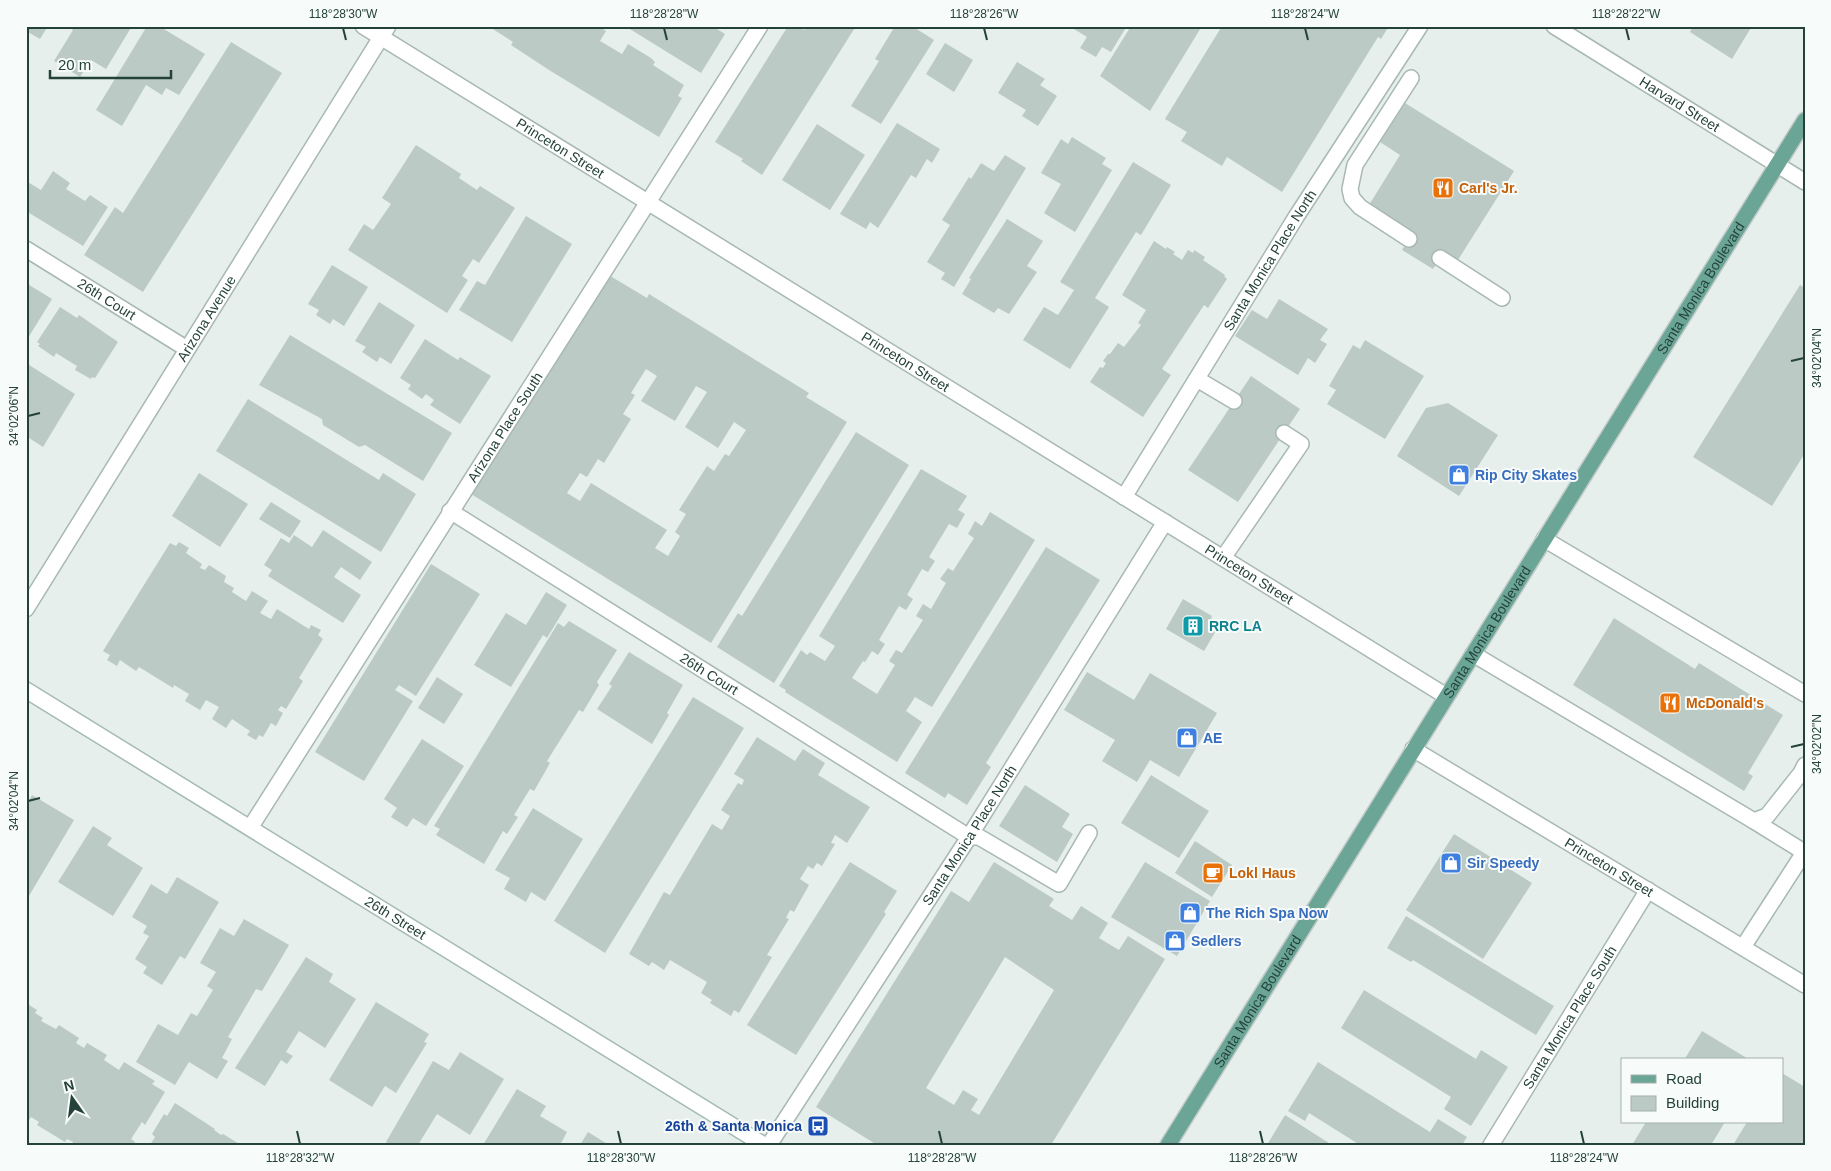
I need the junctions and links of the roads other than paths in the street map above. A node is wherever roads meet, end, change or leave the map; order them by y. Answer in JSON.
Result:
{"nodes":[{"id":1,"x":363,"y":26,"type":"edge"},
{"id":2,"x":760,"y":26,"type":"edge"},
{"id":3,"x":1420,"y":26,"type":"edge"},
{"id":4,"x":1554,"y":26,"type":"edge"},
{"id":5,"x":384,"y":32,"type":"edge"},
{"id":6,"x":1411,"y":78,"type":"dead end"},
{"id":7,"x":1805,"y":120,"type":"edge"},
{"id":8,"x":1776,"y":164,"type":"junction"},
{"id":9,"x":1805,"y":182,"type":"edge"},
{"id":10,"x":647,"y":202,"type":"junction"},
{"id":11,"x":1409,"y":239,"type":"dead end"},
{"id":12,"x":26,"y":249,"type":"edge"},
{"id":13,"x":1440,"y":258,"type":"dead end"},
{"id":14,"x":1502,"y":298,"type":"dead end"},
{"id":15,"x":188,"y":349,"type":"junction"},
{"id":16,"x":1197,"y":379,"type":"junction"},
{"id":17,"x":1234,"y":401,"type":"dead end"},
{"id":18,"x":1284,"y":433,"type":"dead end"},
{"id":19,"x":1124,"y":497,"type":"junction"},
{"id":20,"x":450,"y":512,"type":"junction"},
{"id":21,"x":1165,"y":522,"type":"junction"},
{"id":22,"x":1544,"y":539,"type":"junction"},
{"id":23,"x":1223,"y":558,"type":"junction"},
{"id":24,"x":26,"y":609,"type":"edge"},
{"id":25,"x":1473,"y":654,"type":"junction"},
{"id":26,"x":26,"y":690,"type":"edge"},
{"id":27,"x":1805,"y":694,"type":"edge"},
{"id":28,"x":1446,"y":696,"type":"junction"},
{"id":29,"x":1413,"y":749,"type":"junction"},
{"id":30,"x":1805,"y":765,"type":"edge"},
{"id":31,"x":1754,"y":821,"type":"junction"},
{"id":32,"x":250,"y":828,"type":"junction"},
{"id":33,"x":1089,"y":833,"type":"dead end"},
{"id":34,"x":968,"y":837,"type":"junction"},
{"id":35,"x":1804,"y":851,"type":"edge"},
{"id":36,"x":1648,"y":890,"type":"junction"},
{"id":37,"x":1743,"y":947,"type":"junction"},
{"id":38,"x":1805,"y":985,"type":"edge"},
{"id":39,"x":764,"y":1145,"type":"edge"},
{"id":40,"x":769,"y":1145,"type":"edge"},
{"id":41,"x":1168,"y":1145,"type":"edge"},
{"id":42,"x":1491,"y":1145,"type":"edge"}],
"edges":[{"from":1,"to":5,"type":"street","name":"Princeton Street"},
{"from":2,"to":10,"type":"street","name":"Arizona Place South"},
{"from":3,"to":16,"type":"street","name":"Santa Monica Place North"},
{"from":4,"to":8,"type":"street","name":"Harvard Street"},
{"from":5,"to":10,"type":"street","name":"Princeton Street"},
{"from":5,"to":15,"type":"street","name":"Arizona Avenue"},
{"from":6,"to":11,"type":"street"},
{"from":7,"to":8,"type":"main road","name":"Santa Monica Boulevard"},
{"from":8,"to":9,"type":"street","name":"Harvard Street"},
{"from":8,"to":22,"type":"main road","name":"Santa Monica Boulevard"},
{"from":10,"to":19,"type":"street","name":"Princeton Street"},
{"from":10,"to":20,"type":"street","name":"Arizona Place South"},
{"from":12,"to":15,"type":"street","name":"26th Court"},
{"from":13,"to":14,"type":"street"},
{"from":15,"to":24,"type":"street","name":"Arizona Avenue"},
{"from":16,"to":17,"type":"street"},
{"from":16,"to":19,"type":"street","name":"Santa Monica Place North"},
{"from":18,"to":23,"type":"street"},
{"from":19,"to":21,"type":"street","name":"Princeton Street"},
{"from":20,"to":32,"type":"street","name":"Arizona Place South"},
{"from":20,"to":34,"type":"street","name":"26th Court"},
{"from":21,"to":23,"type":"street","name":"Princeton Street"},
{"from":21,"to":34,"type":"street","name":"Santa Monica Place North"},
{"from":22,"to":25,"type":"main road","name":"Santa Monica Boulevard"},
{"from":22,"to":27,"type":"street"},
{"from":23,"to":28,"type":"street","name":"Princeton Street"},
{"from":25,"to":28,"type":"main road","name":"Santa Monica Boulevard"},
{"from":25,"to":31,"type":"street"},
{"from":26,"to":32,"type":"street","name":"26th Street"},
{"from":28,"to":29,"type":"main road","name":"Santa Monica Boulevard"},
{"from":29,"to":36,"type":"street","name":"Princeton Street"},
{"from":29,"to":41,"type":"main road","name":"Santa Monica Boulevard"},
{"from":30,"to":31,"type":"street"},
{"from":31,"to":35,"type":"street"},
{"from":32,"to":39,"type":"street","name":"26th Street"},
{"from":33,"to":34,"type":"street","name":"26th Court"},
{"from":34,"to":40,"type":"street","name":"Santa Monica Place North"},
{"from":35,"to":37,"type":"street"},
{"from":36,"to":37,"type":"street","name":"Princeton Street"},
{"from":36,"to":42,"type":"street","name":"Santa Monica Place South"},
{"from":37,"to":38,"type":"street","name":"Princeton Street"}]}
